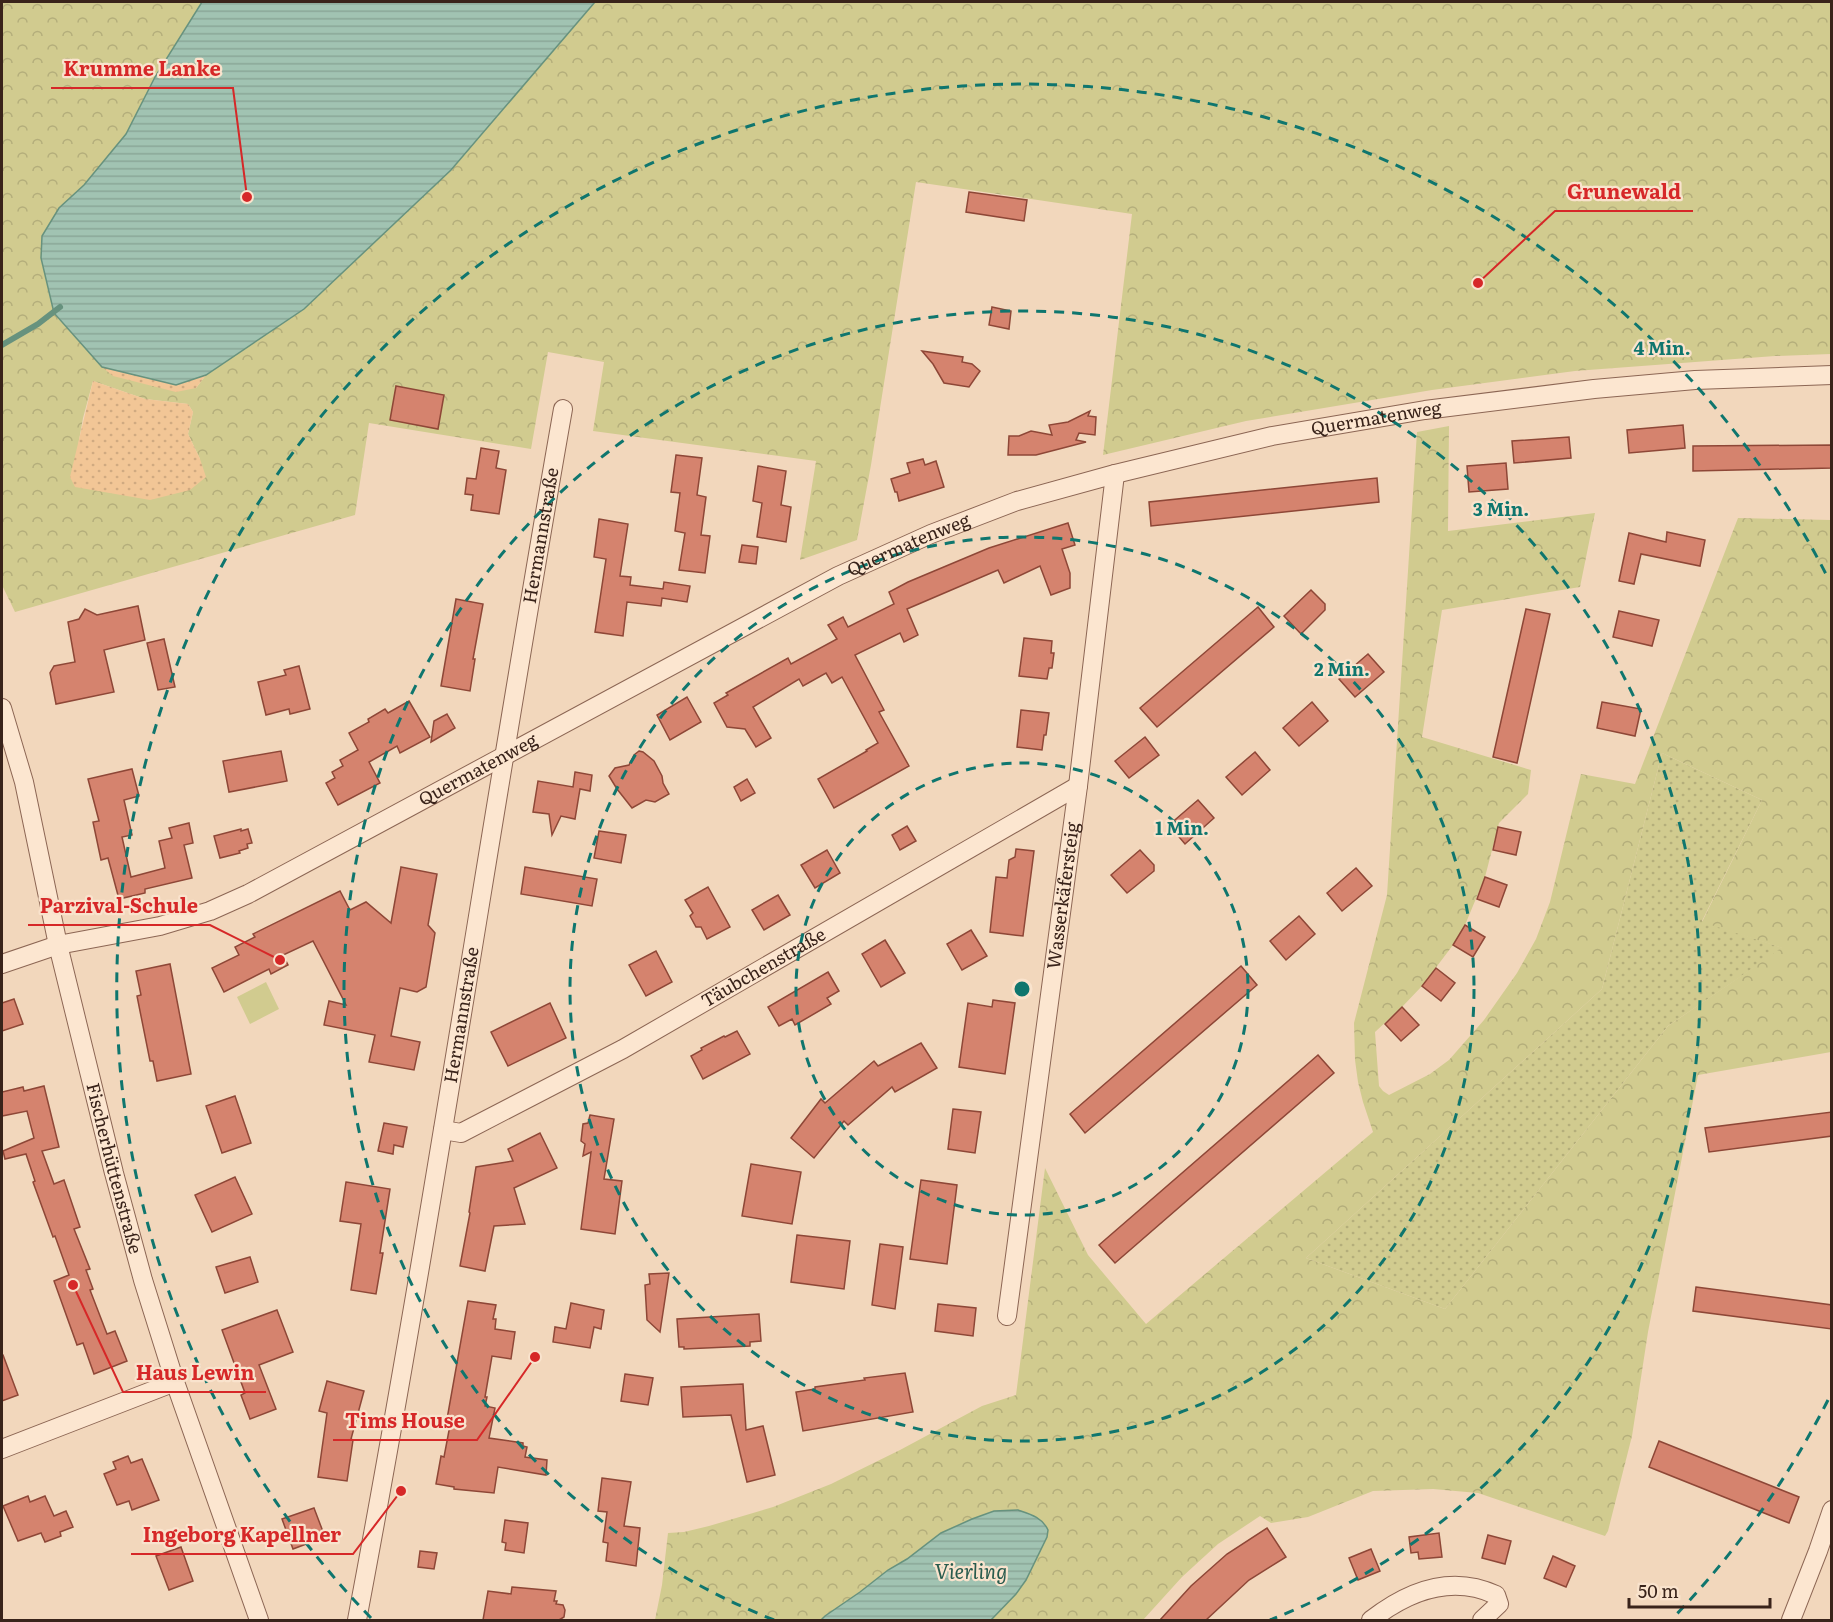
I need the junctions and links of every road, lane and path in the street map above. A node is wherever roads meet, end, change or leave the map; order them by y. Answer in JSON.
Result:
{"nodes":[{"id":1,"x":1832,"y":375,"type":"edge"},
{"id":2,"x":563,"y":409,"type":"dead end"},
{"id":3,"x":1115,"y":474,"type":"junction"},
{"id":4,"x":2,"y":708,"type":"edge"},
{"id":5,"x":504,"y":755,"type":"junction"},
{"id":6,"x":1078,"y":786,"type":"junction"},
{"id":7,"x":58,"y":945,"type":"junction"},
{"id":8,"x":2,"y":964,"type":"edge"},
{"id":9,"x":443,"y":1130,"type":"junction"},
{"id":10,"x":1007,"y":1316,"type":"dead end"},
{"id":11,"x":175,"y":1382,"type":"junction"},
{"id":12,"x":2,"y":1449,"type":"edge"},
{"id":13,"x":1832,"y":1509,"type":"edge"},
{"id":14,"x":259,"y":1620,"type":"edge"},
{"id":15,"x":357,"y":1620,"type":"edge"},
{"id":16,"x":1371,"y":1620,"type":"edge"},
{"id":17,"x":1482,"y":1620,"type":"edge"},
{"id":18,"x":1791,"y":1620,"type":"edge"}],
"edges":[{"from":1,"to":3,"type":"street","name":"Quermatenweg"},
{"from":2,"to":5,"type":"street","name":"Hermannstraße"},
{"from":3,"to":5,"type":"street","name":"Quermatenweg"},
{"from":3,"to":6,"type":"street","name":"Wasserkäfersteig"},
{"from":4,"to":7,"type":"street","name":"Fischerhüttenstraße"},
{"from":5,"to":7,"type":"street","name":"Quermatenweg"},
{"from":5,"to":9,"type":"street","name":"Hermannstraße"},
{"from":6,"to":9,"type":"street","name":"Täubchenstraße"},
{"from":6,"to":10,"type":"street","name":"Wasserkäfersteig"},
{"from":7,"to":8,"type":"street","name":"Quermatenweg"},
{"from":7,"to":11,"type":"street","name":"Fischerhüttenstraße"},
{"from":9,"to":15,"type":"street","name":"Hermannstraße"},
{"from":11,"to":12,"type":"street"},
{"from":11,"to":14,"type":"street","name":"Fischerhüttenstraße"},
{"from":13,"to":18,"type":"street"},
{"from":16,"to":17,"type":"street"}]}
